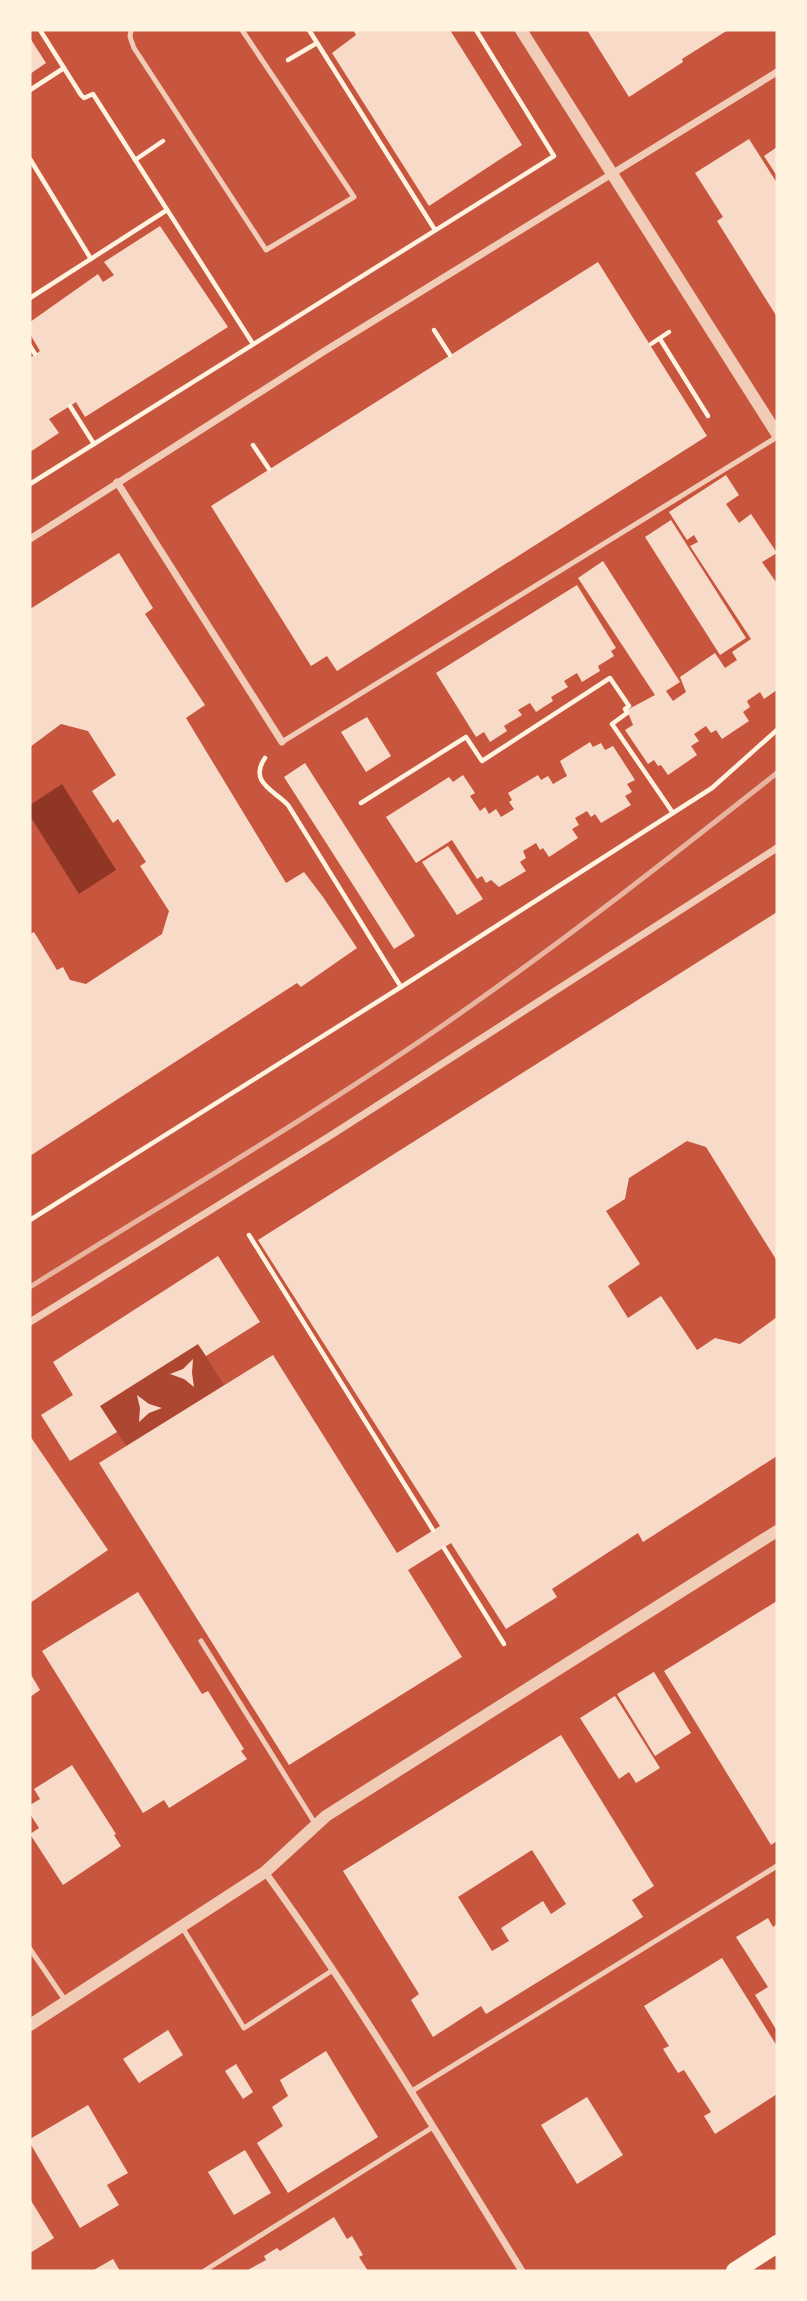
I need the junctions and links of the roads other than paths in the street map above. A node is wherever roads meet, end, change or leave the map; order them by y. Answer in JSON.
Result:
{"nodes":[{"id":1,"x":131,"y":30,"type":"edge"},
{"id":2,"x":242,"y":30,"type":"edge"},
{"id":3,"x":521,"y":30,"type":"edge"},
{"id":4,"x":777,"y":72,"type":"edge"},
{"id":5,"x":613,"y":173,"type":"junction"},
{"id":6,"x":777,"y":436,"type":"edge"},
{"id":7,"x":117,"y":482,"type":"junction"},
{"id":8,"x":30,"y":539,"type":"edge"},
{"id":9,"x":282,"y":742,"type":"joint"},
{"id":10,"x":777,"y":848,"type":"edge"},
{"id":11,"x":30,"y":1322,"type":"edge"},
{"id":12,"x":777,"y":1531,"type":"edge"},
{"id":13,"x":201,"y":1641,"type":"dead end"},
{"id":14,"x":316,"y":1825,"type":"junction"},
{"id":15,"x":777,"y":1866,"type":"edge"},
{"id":16,"x":264,"y":1872,"type":"junction"},
{"id":17,"x":181,"y":1927,"type":"junction"},
{"id":18,"x":30,"y":1949,"type":"edge"},
{"id":19,"x":333,"y":1970,"type":"junction"},
{"id":20,"x":67,"y":2002,"type":"junction"},
{"id":21,"x":30,"y":2025,"type":"edge"},
{"id":22,"x":412,"y":2091,"type":"junction"},
{"id":23,"x":433,"y":2127,"type":"junction"},
{"id":24,"x":777,"y":2244,"type":"edge"},
{"id":25,"x":204,"y":2271,"type":"edge"},
{"id":26,"x":522,"y":2271,"type":"edge"},
{"id":27,"x":734,"y":2271,"type":"edge"}],
"edges":[{"from":1,"to":2,"type":"lane"},
{"from":3,"to":5,"type":"street"},
{"from":4,"to":5,"type":"street"},
{"from":5,"to":6,"type":"street"},
{"from":5,"to":7,"type":"street"},
{"from":6,"to":9,"type":"lane"},
{"from":7,"to":8,"type":"street"},
{"from":7,"to":9,"type":"street"},
{"from":10,"to":11,"type":"street"},
{"from":12,"to":14,"type":"street"},
{"from":13,"to":14,"type":"lane"},
{"from":14,"to":16,"type":"street"},
{"from":15,"to":22,"type":"lane"},
{"from":16,"to":17,"type":"street"},
{"from":16,"to":19,"type":"street"},
{"from":17,"to":19,"type":"lane"},
{"from":17,"to":20,"type":"street"},
{"from":18,"to":20,"type":"lane"},
{"from":19,"to":22,"type":"street"},
{"from":20,"to":21,"type":"street"},
{"from":22,"to":23,"type":"street"},
{"from":23,"to":25,"type":"lane"},
{"from":23,"to":26,"type":"street"},
{"from":24,"to":27,"type":"main road"}]}
